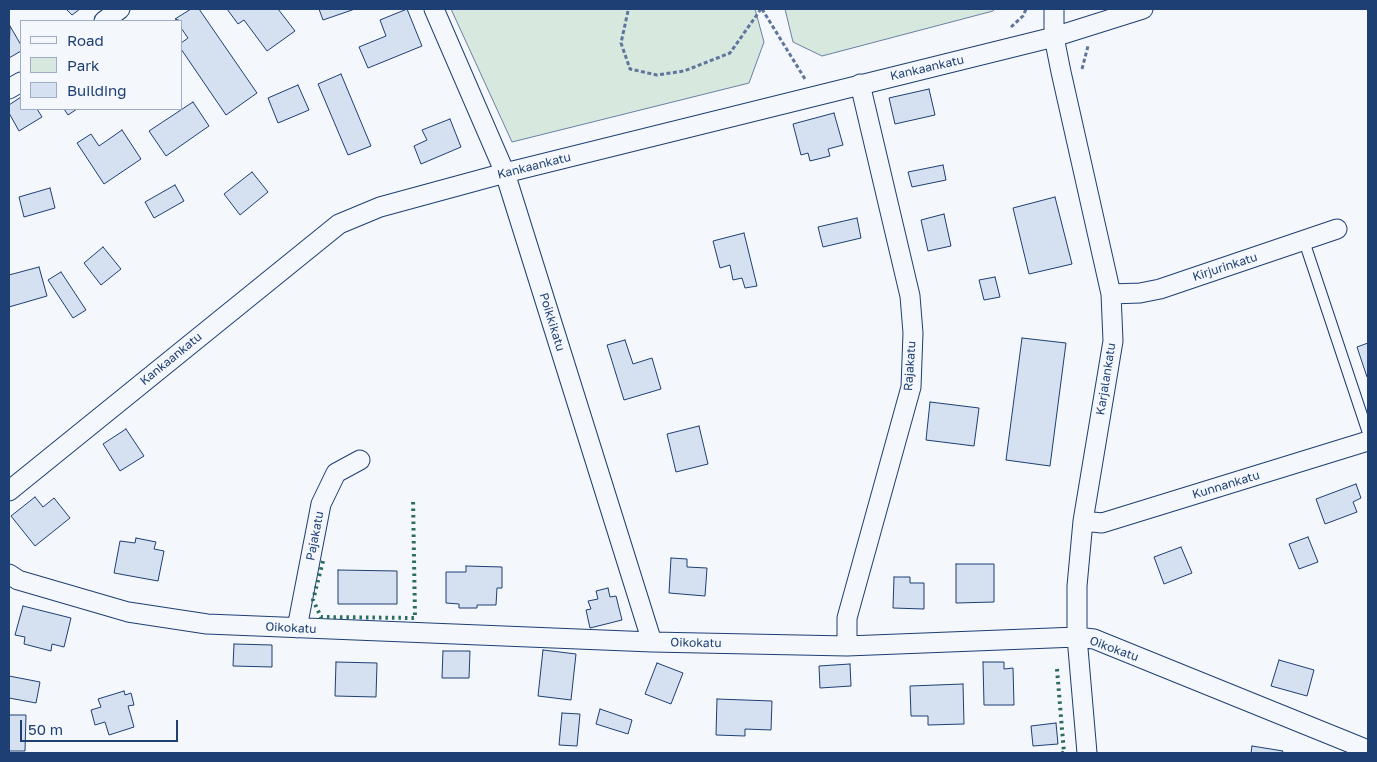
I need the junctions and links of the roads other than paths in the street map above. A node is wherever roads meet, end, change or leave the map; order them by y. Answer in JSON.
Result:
{"nodes":[{"id":1,"x":120,"y":9,"type":"edge"},
{"id":2,"x":434,"y":9,"type":"edge"},
{"id":3,"x":1054,"y":9,"type":"edge"},
{"id":4,"x":1143,"y":9,"type":"edge"},
{"id":5,"x":105,"y":20,"type":"edge"},
{"id":6,"x":1054,"y":37,"type":"junction"},
{"id":7,"x":20,"y":83,"type":"edge"},
{"id":8,"x":860,"y":84,"type":"junction"},
{"id":9,"x":9,"y":89,"type":"edge"},
{"id":10,"x":505,"y":173,"type":"junction"},
{"id":11,"x":1337,"y":230,"type":"dead end"},
{"id":12,"x":1304,"y":240,"type":"junction"},
{"id":13,"x":1111,"y":294,"type":"junction"},
{"id":14,"x":1368,"y":434,"type":"edge"},
{"id":15,"x":1368,"y":441,"type":"edge"},
{"id":16,"x":360,"y":460,"type":"dead end"},
{"id":17,"x":9,"y":491,"type":"edge"},
{"id":18,"x":1084,"y":521,"type":"junction"},
{"id":19,"x":9,"y":574,"type":"edge"},
{"id":20,"x":297,"y":628,"type":"junction"},
{"id":21,"x":1077,"y":637,"type":"junction"},
{"id":22,"x":652,"y":642,"type":"junction"},
{"id":23,"x":847,"y":646,"type":"junction"},
{"id":24,"x":1368,"y":750,"type":"edge"},
{"id":25,"x":1087,"y":753,"type":"edge"}],
"edges":[{"from":1,"to":5,"type":"street"},
{"from":2,"to":10,"type":"street","name":"Poikkikatu"},
{"from":3,"to":6,"type":"street","name":"Karjalankatu"},
{"from":4,"to":6,"type":"street","name":"Kankaankatu"},
{"from":6,"to":8,"type":"street","name":"Kankaankatu"},
{"from":6,"to":13,"type":"street","name":"Karjalankatu"},
{"from":7,"to":9,"type":"street"},
{"from":8,"to":10,"type":"street","name":"Kankaankatu"},
{"from":8,"to":23,"type":"street","name":"Rajakatu"},
{"from":10,"to":17,"type":"street","name":"Kankaankatu"},
{"from":10,"to":22,"type":"street","name":"Poikkikatu"},
{"from":11,"to":12,"type":"street","name":"Kirjurinkatu"},
{"from":12,"to":13,"type":"street","name":"Kirjurinkatu"},
{"from":12,"to":14,"type":"lane"},
{"from":13,"to":18,"type":"street","name":"Karjalankatu"},
{"from":15,"to":18,"type":"street","name":"Kunnankatu"},
{"from":16,"to":20,"type":"street","name":"Pajakatu"},
{"from":18,"to":21,"type":"street","name":"Karjalankatu"},
{"from":19,"to":20,"type":"street","name":"Oikokatu"},
{"from":20,"to":22,"type":"street","name":"Oikokatu"},
{"from":21,"to":23,"type":"street","name":"Oikokatu"},
{"from":21,"to":24,"type":"street","name":"Oikokatu"},
{"from":21,"to":25,"type":"street","name":"Karjalankatu"},
{"from":22,"to":23,"type":"street","name":"Oikokatu"}]}
